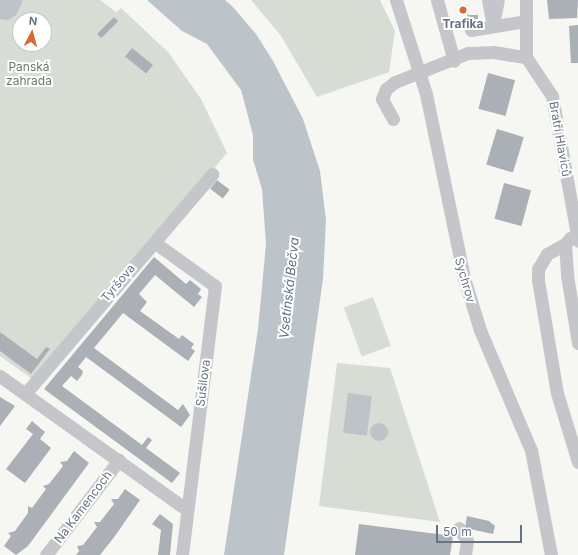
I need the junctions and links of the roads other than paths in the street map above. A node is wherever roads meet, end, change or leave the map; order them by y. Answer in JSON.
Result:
{"nodes":[{"id":1,"x":396,"y":0,"type":"edge"},
{"id":2,"x":437,"y":0,"type":"edge"},
{"id":3,"x":488,"y":0,"type":"edge"},
{"id":4,"x":498,"y":0,"type":"edge"},
{"id":5,"x":526,"y":0,"type":"edge"},
{"id":6,"x":526,"y":21,"type":"junction"},
{"id":7,"x":494,"y":25,"type":"junction"},
{"id":8,"x":471,"y":30,"type":"dead end"},
{"id":9,"x":526,"y":57,"type":"junction"},
{"id":10,"x":454,"y":61,"type":"junction"},
{"id":11,"x":421,"y":73,"type":"junction"},
{"id":12,"x":392,"y":119,"type":"dead end"},
{"id":13,"x":212,"y":174,"type":"dead end"},
{"id":14,"x":573,"y":238,"type":"edge"},
{"id":15,"x":154,"y":242,"type":"junction"},
{"id":16,"x":578,"y":343,"type":"edge"},
{"id":17,"x":0,"y":376,"type":"edge"},
{"id":18,"x":25,"y":394,"type":"junction"},
{"id":19,"x":119,"y":460,"type":"junction"},
{"id":20,"x":578,"y":462,"type":"edge"},
{"id":21,"x":186,"y":509,"type":"junction"},
{"id":22,"x":459,"y":528,"type":"dead end"},
{"id":23,"x":46,"y":555,"type":"edge"},
{"id":24,"x":182,"y":555,"type":"edge"},
{"id":25,"x":464,"y":555,"type":"edge"},
{"id":26,"x":551,"y":555,"type":"edge"}],
"edges":[{"from":1,"to":11,"type":"street","name":"Sychrov"},
{"from":2,"to":10,"type":"street"},
{"from":3,"to":7,"type":"street"},
{"from":4,"to":7,"type":"street"},
{"from":5,"to":6,"type":"street"},
{"from":6,"to":7,"type":"street"},
{"from":6,"to":9,"type":"street"},
{"from":7,"to":8,"type":"street"},
{"from":9,"to":10,"type":"street"},
{"from":9,"to":14,"type":"street","name":"Bratří Hlaviců"},
{"from":10,"to":11,"type":"street"},
{"from":11,"to":12,"type":"street"},
{"from":11,"to":26,"type":"street","name":"Sychrov"},
{"from":13,"to":15,"type":"street","name":"Tyršova"},
{"from":14,"to":16,"type":"street","name":"Bratří Hlaviců"},
{"from":14,"to":20,"type":"street"},
{"from":15,"to":18,"type":"street","name":"Tyršova"},
{"from":15,"to":21,"type":"street","name":"Sušilova"},
{"from":17,"to":18,"type":"street"},
{"from":18,"to":19,"type":"street"},
{"from":19,"to":21,"type":"street"},
{"from":19,"to":23,"type":"street","name":"Na Kamencoch"},
{"from":21,"to":24,"type":"street","name":"Sušilova"},
{"from":22,"to":25,"type":"street"}]}
